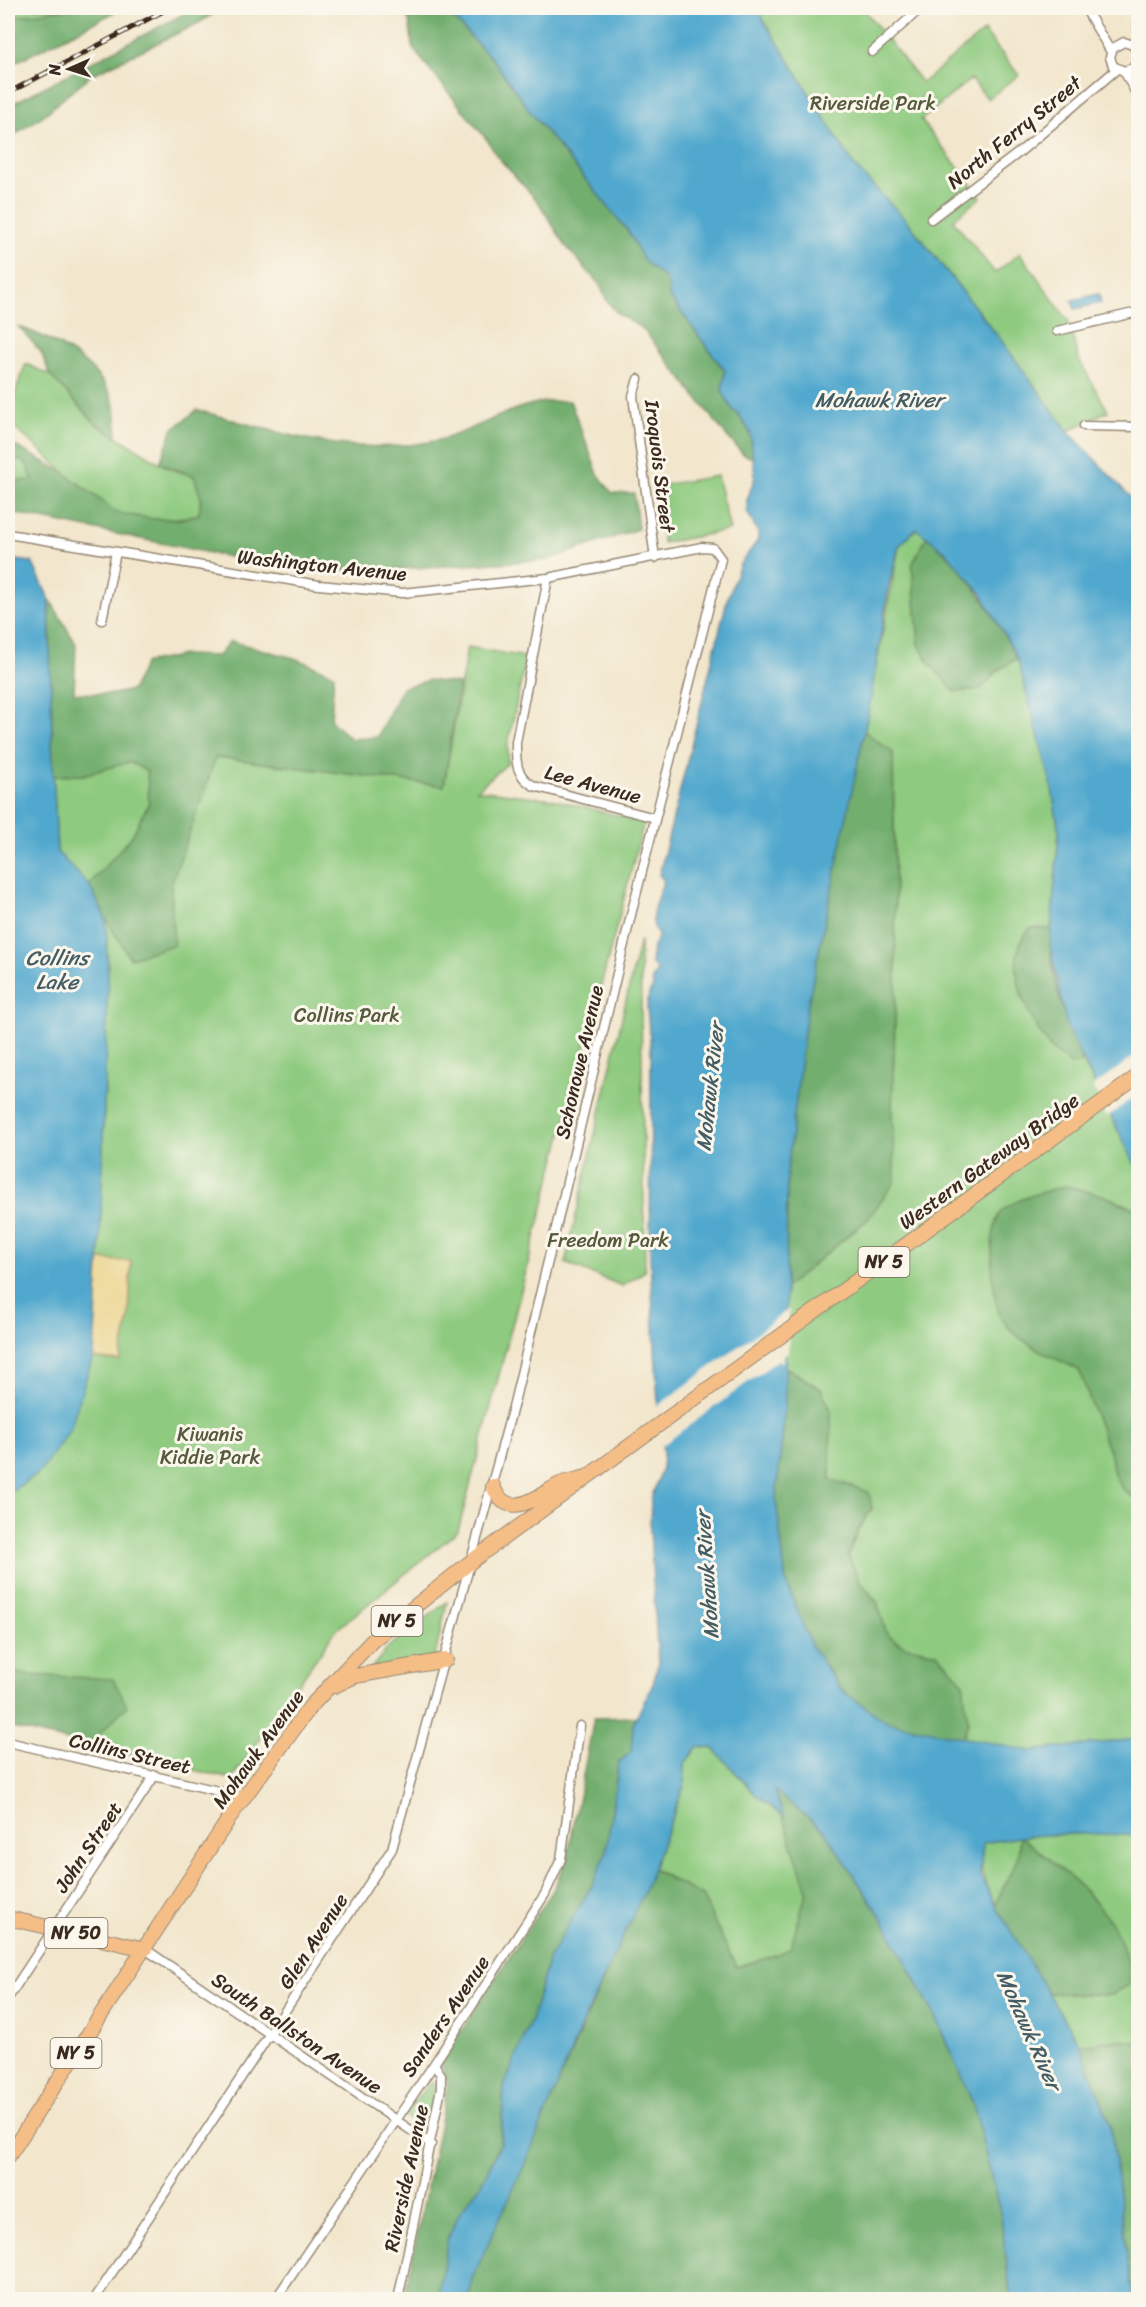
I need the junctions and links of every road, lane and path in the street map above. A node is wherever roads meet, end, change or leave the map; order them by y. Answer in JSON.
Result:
{"nodes":[{"id":1,"x":921,"y":8,"type":"edge"},
{"id":2,"x":1084,"y":8,"type":"edge"},
{"id":3,"x":1138,"y":8,"type":"edge"},
{"id":4,"x":1133,"y":45,"type":"junction"},
{"id":5,"x":873,"y":52,"type":"dead end"},
{"id":6,"x":1111,"y":52,"type":"junction"},
{"id":7,"x":1138,"y":56,"type":"edge"},
{"id":8,"x":1121,"y":70,"type":"junction"},
{"id":9,"x":1138,"y":97,"type":"edge"},
{"id":10,"x":931,"y":219,"type":"dead end"},
{"id":11,"x":1138,"y":312,"type":"edge"},
{"id":12,"x":1057,"y":331,"type":"dead end"},
{"id":13,"x":638,"y":379,"type":"dead end"},
{"id":14,"x":1084,"y":426,"type":"dead end"},
{"id":15,"x":1138,"y":427,"type":"edge"},
{"id":16,"x":8,"y":534,"type":"edge"},
{"id":17,"x":116,"y":552,"type":"junction"},
{"id":18,"x":655,"y":558,"type":"junction"},
{"id":19,"x":718,"y":573,"type":"joint"},
{"id":20,"x":548,"y":578,"type":"junction"},
{"id":21,"x":102,"y":620,"type":"dead end"},
{"id":22,"x":655,"y":818,"type":"junction"},
{"id":23,"x":1138,"y":1076,"type":"edge"},
{"id":24,"x":630,"y":1447,"type":"joint"},
{"id":25,"x":591,"y":1476,"type":"junction"},
{"id":26,"x":493,"y":1486,"type":"junction"},
{"id":27,"x":473,"y":1560,"type":"junction"},
{"id":28,"x":446,"y":1660,"type":"junction"},
{"id":29,"x":327,"y":1689,"type":"junction"},
{"id":30,"x":580,"y":1726,"type":"dead end"},
{"id":31,"x":8,"y":1742,"type":"edge"},
{"id":32,"x":155,"y":1775,"type":"junction"},
{"id":33,"x":244,"y":1797,"type":"junction"},
{"id":34,"x":8,"y":1918,"type":"edge"},
{"id":35,"x":54,"y":1928,"type":"junction"},
{"id":36,"x":145,"y":1949,"type":"junction"},
{"id":37,"x":8,"y":1998,"type":"edge"},
{"id":38,"x":271,"y":2035,"type":"junction"},
{"id":39,"x":434,"y":2064,"type":"junction"},
{"id":40,"x":396,"y":2119,"type":"junction"},
{"id":41,"x":431,"y":2144,"type":"junction"},
{"id":42,"x":8,"y":2157,"type":"edge"},
{"id":43,"x":94,"y":2300,"type":"edge"},
{"id":44,"x":275,"y":2300,"type":"edge"},
{"id":45,"x":398,"y":2300,"type":"edge"}],
"edges":[{"from":1,"to":5,"type":"street"},
{"from":2,"to":6,"type":"street"},
{"from":3,"to":4,"type":"street"},
{"from":4,"to":6,"type":"street"},
{"from":4,"to":7,"type":"street"},
{"from":6,"to":8,"type":"street"},
{"from":7,"to":8,"type":"street"},
{"from":8,"to":9,"type":"street"},
{"from":8,"to":10,"type":"street","name":"North Ferry Street"},
{"from":11,"to":12,"type":"street"},
{"from":13,"to":18,"type":"street","name":"Iroquois Street"},
{"from":14,"to":15,"type":"street"},
{"from":16,"to":17,"type":"street","name":"Washington Avenue"},
{"from":17,"to":20,"type":"street","name":"Washington Avenue"},
{"from":17,"to":21,"type":"street"},
{"from":18,"to":19,"type":"street","name":"Washington Avenue"},
{"from":18,"to":20,"type":"street","name":"Washington Avenue"},
{"from":19,"to":22,"type":"street","name":"Schonowe Avenue"},
{"from":20,"to":22,"type":"street","name":"Lee Avenue"},
{"from":22,"to":26,"type":"street","name":"Schonowe Avenue"},
{"from":23,"to":24,"type":"main road","name":"Western Gateway Bridge","number":"NY 5"},
{"from":24,"to":25,"type":"main road","name":"Mohawk Avenue","number":"NY 5"},
{"from":25,"to":26,"type":"main road"},
{"from":25,"to":27,"type":"main road","name":"Mohawk Avenue","number":"NY 5"},
{"from":26,"to":27,"type":"street","name":"Schonowe Avenue"},
{"from":27,"to":28,"type":"street","name":"Glen Avenue"},
{"from":27,"to":29,"type":"main road","name":"Mohawk Avenue","number":"NY 5"},
{"from":28,"to":29,"type":"main road"},
{"from":28,"to":38,"type":"street","name":"Glen Avenue"},
{"from":29,"to":33,"type":"main road","name":"Mohawk Avenue","number":"NY 5"},
{"from":30,"to":39,"type":"street","name":"Sanders Avenue"},
{"from":31,"to":32,"type":"street","name":"Collins Street"},
{"from":32,"to":33,"type":"street","name":"Collins Street"},
{"from":32,"to":35,"type":"street","name":"John Street"},
{"from":33,"to":36,"type":"main road","name":"Mohawk Avenue","number":"NY 5"},
{"from":34,"to":35,"type":"main road","number":"NY 50"},
{"from":35,"to":36,"type":"main road","number":"NY 50"},
{"from":35,"to":37,"type":"street","name":"John Street"},
{"from":36,"to":38,"type":"street","name":"South Ballston Avenue"},
{"from":36,"to":42,"type":"main road","name":"Mohawk Avenue","number":"NY 5"},
{"from":38,"to":40,"type":"street","name":"South Ballston Avenue"},
{"from":38,"to":43,"type":"street","name":"Glen Avenue"},
{"from":39,"to":40,"type":"street","name":"Sanders Avenue"},
{"from":39,"to":41,"type":"street","name":"Riverside Avenue"},
{"from":40,"to":41,"type":"street","name":"South Ballston Avenue"},
{"from":40,"to":44,"type":"street","name":"Sanders Avenue"},
{"from":41,"to":45,"type":"street","name":"Riverside Avenue"}]}
